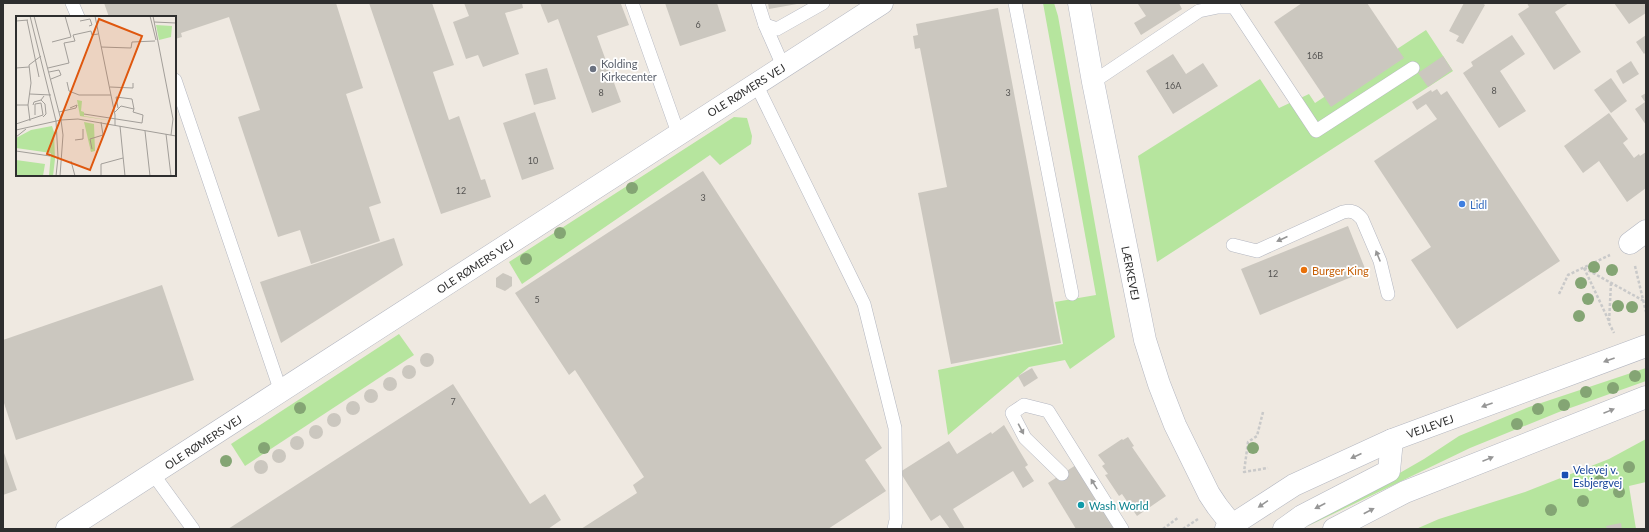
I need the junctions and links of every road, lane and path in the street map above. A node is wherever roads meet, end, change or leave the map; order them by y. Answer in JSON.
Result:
{"nodes":[{"id":1,"x":72,"y":3,"type":"edge"},
{"id":2,"x":632,"y":3,"type":"edge"},
{"id":3,"x":758,"y":3,"type":"edge"},
{"id":4,"x":824,"y":3,"type":"edge"},
{"id":5,"x":882,"y":3,"type":"edge"},
{"id":6,"x":1015,"y":3,"type":"edge"},
{"id":7,"x":1079,"y":3,"type":"edge"},
{"id":8,"x":78,"y":16,"type":"edge"},
{"id":9,"x":765,"y":25,"type":"junction"},
{"id":10,"x":783,"y":66,"type":"junction"},
{"id":11,"x":1413,"y":68,"type":"dead end"},
{"id":12,"x":1093,"y":82,"type":"junction"},
{"id":13,"x":176,"y":83,"type":"edge"},
{"id":14,"x":756,"y":84,"type":"junction"},
{"id":15,"x":678,"y":133,"type":"junction"},
{"id":16,"x":1638,"y":237,"type":"edge"},
{"id":17,"x":1233,"y":245,"type":"dead end"},
{"id":18,"x":1603,"y":259,"type":"dead end"},
{"id":19,"x":1584,"y":267,"type":"junction"},
{"id":20,"x":1611,"y":283,"type":"junction"},
{"id":21,"x":1072,"y":294,"type":"dead end"},
{"id":22,"x":1388,"y":294,"type":"dead end"},
{"id":23,"x":1558,"y":294,"type":"dead end"},
{"id":24,"x":1644,"y":301,"type":"junction"},
{"id":25,"x":1646,"y":312,"type":"edge"},
{"id":26,"x":1609,"y":322,"type":"junction"},
{"id":27,"x":1646,"y":346,"type":"edge"},
{"id":28,"x":1622,"y":355,"type":"junction"},
{"id":29,"x":281,"y":392,"type":"junction"},
{"id":30,"x":1646,"y":397,"type":"edge"},
{"id":31,"x":1263,"y":412,"type":"dead end"},
{"id":32,"x":1392,"y":440,"type":"junction"},
{"id":33,"x":1268,"y":468,"type":"dead end"},
{"id":34,"x":153,"y":474,"type":"junction"},
{"id":35,"x":1062,"y":474,"type":"dead end"},
{"id":36,"x":1179,"y":517,"type":"dead end"},
{"id":37,"x":1231,"y":528,"type":"edge"},
{"id":38,"x":67,"y":529,"type":"edge"},
{"id":39,"x":193,"y":529,"type":"edge"},
{"id":40,"x":894,"y":529,"type":"edge"},
{"id":41,"x":1122,"y":529,"type":"edge"},
{"id":42,"x":1163,"y":529,"type":"edge"},
{"id":43,"x":1284,"y":529,"type":"edge"},
{"id":44,"x":1334,"y":529,"type":"edge"}],
"edges":[{"from":1,"to":8,"type":"lane"},
{"from":2,"to":15,"type":"lane"},
{"from":3,"to":9,"type":"lane"},
{"from":4,"to":9,"type":"lane"},
{"from":5,"to":10,"type":"street","name":"OLE RØMERS VEJ"},
{"from":6,"to":21,"type":"lane"},
{"from":7,"to":12,"type":"street","name":"LÆRKEVEJ"},
{"from":9,"to":10,"type":"lane"},
{"from":10,"to":14,"type":"street","name":"OLE RØMERS VEJ"},
{"from":11,"to":12,"type":"lane"},
{"from":12,"to":37,"type":"street","name":"LÆRKEVEJ"},
{"from":13,"to":29,"type":"lane"},
{"from":14,"to":15,"type":"street","name":"OLE RØMERS VEJ"},
{"from":14,"to":40,"type":"lane"},
{"from":15,"to":29,"type":"street","name":"OLE RØMERS VEJ"},
{"from":16,"to":24,"type":"path"},
{"from":22,"to":17,"type":"lane","one_way":true},
{"from":18,"to":19,"type":"path"},
{"from":19,"to":20,"type":"path"},
{"from":19,"to":23,"type":"path"},
{"from":19,"to":26,"type":"path"},
{"from":20,"to":24,"type":"path"},
{"from":20,"to":26,"type":"path"},
{"from":24,"to":25,"type":"path"},
{"from":26,"to":28,"type":"path"},
{"from":27,"to":28,"type":"street","name":"VEJLEVEJ"},
{"from":28,"to":32,"type":"street","name":"VEJLEVEJ","one_way":true},
{"from":29,"to":34,"type":"street","name":"OLE RØMERS VEJ"},
{"from":44,"to":30,"type":"street","one_way":true},
{"from":31,"to":33,"type":"path"},
{"from":32,"to":37,"type":"street","name":"VEJLEVEJ","one_way":true},
{"from":32,"to":43,"type":"street","one_way":true},
{"from":34,"to":38,"type":"street","name":"OLE RØMERS VEJ"},
{"from":34,"to":39,"type":"lane"},
{"from":41,"to":35,"type":"lane","one_way":true},
{"from":36,"to":42,"type":"path"}]}
